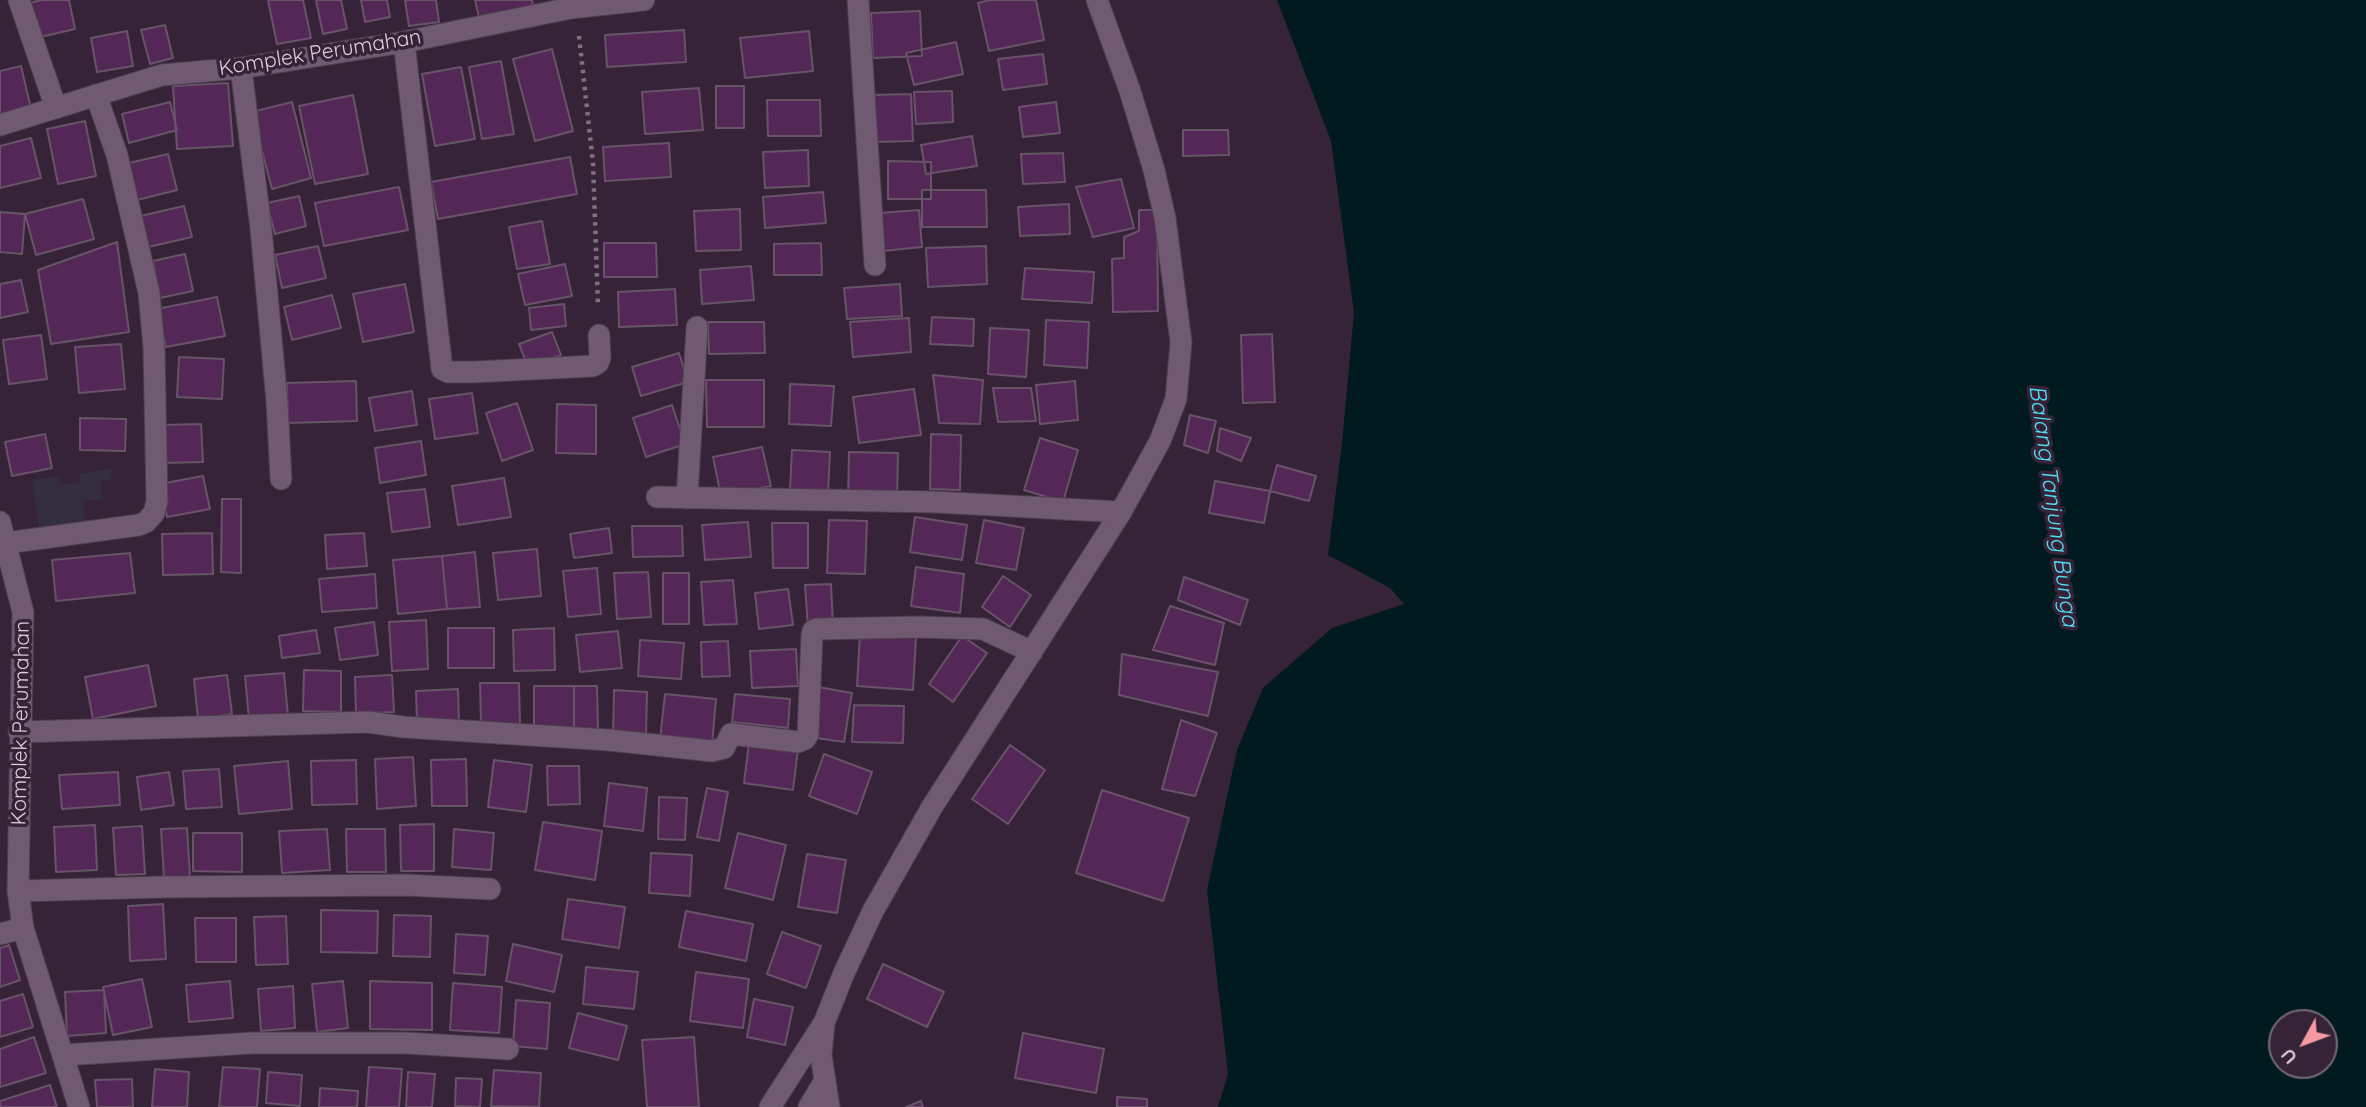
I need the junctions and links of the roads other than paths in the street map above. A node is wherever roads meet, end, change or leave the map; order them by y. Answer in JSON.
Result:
{"nodes":[{"id":1,"x":19,"y":0,"type":"edge"},
{"id":2,"x":644,"y":0,"type":"edge"},
{"id":3,"x":858,"y":0,"type":"edge"},
{"id":4,"x":1097,"y":0,"type":"edge"},
{"id":5,"x":570,"y":4,"type":"edge"},
{"id":6,"x":404,"y":42,"type":"junction"},
{"id":7,"x":241,"y":68,"type":"junction"},
{"id":8,"x":96,"y":95,"type":"junction"},
{"id":9,"x":56,"y":108,"type":"junction"},
{"id":10,"x":0,"y":125,"type":"edge"},
{"id":11,"x":875,"y":265,"type":"dead end"},
{"id":12,"x":697,"y":327,"type":"dead end"},
{"id":13,"x":599,"y":335,"type":"road end"},
{"id":14,"x":281,"y":479,"type":"dead end"},
{"id":15,"x":657,"y":497,"type":"dead end"},
{"id":16,"x":687,"y":498,"type":"junction"},
{"id":17,"x":1121,"y":512,"type":"junction"},
{"id":18,"x":0,"y":522,"type":"edge"},
{"id":19,"x":6,"y":543,"type":"junction"},
{"id":20,"x":1032,"y":652,"type":"junction"},
{"id":21,"x":19,"y":732,"type":"junction"},
{"id":22,"x":490,"y":889,"type":"dead end"},
{"id":23,"x":18,"y":891,"type":"junction"},
{"id":24,"x":23,"y":928,"type":"junction"},
{"id":25,"x":0,"y":934,"type":"edge"},
{"id":26,"x":824,"y":1023,"type":"junction"},
{"id":27,"x":508,"y":1049,"type":"dead end"},
{"id":28,"x":63,"y":1055,"type":"junction"},
{"id":29,"x":824,"y":1082,"type":"junction"},
{"id":30,"x":79,"y":1107,"type":"edge"},
{"id":31,"x":770,"y":1107,"type":"edge"},
{"id":32,"x":809,"y":1107,"type":"edge"},
{"id":33,"x":829,"y":1107,"type":"edge"}],
"edges":[{"from":1,"to":9,"type":"street"},
{"from":2,"to":5,"type":"street","name":"Komplek Perumahan"},
{"from":3,"to":11,"type":"street"},
{"from":4,"to":17,"type":"street"},
{"from":5,"to":6,"type":"street","name":"Komplek Perumahan"},
{"from":6,"to":7,"type":"street","name":"Komplek Perumahan"},
{"from":6,"to":13,"type":"street"},
{"from":7,"to":8,"type":"street","name":"Komplek Perumahan"},
{"from":7,"to":14,"type":"street"},
{"from":8,"to":9,"type":"street","name":"Komplek Perumahan"},
{"from":8,"to":19,"type":"street"},
{"from":9,"to":10,"type":"street","name":"Komplek Perumahan"},
{"from":12,"to":16,"type":"street"},
{"from":15,"to":16,"type":"street"},
{"from":16,"to":17,"type":"street"},
{"from":17,"to":20,"type":"street"},
{"from":18,"to":19,"type":"street","name":"Komplek Perumahan"},
{"from":19,"to":21,"type":"street","name":"Komplek Perumahan"},
{"from":20,"to":21,"type":"street"},
{"from":20,"to":26,"type":"street"},
{"from":21,"to":23,"type":"street","name":"Komplek Perumahan"},
{"from":22,"to":23,"type":"street"},
{"from":23,"to":24,"type":"street","name":"Komplek Perumahan"},
{"from":24,"to":25,"type":"street"},
{"from":24,"to":28,"type":"street","name":"Komplek Perumahan"},
{"from":26,"to":29,"type":"street"},
{"from":26,"to":31,"type":"street"},
{"from":27,"to":28,"type":"street"},
{"from":28,"to":30,"type":"street","name":"Komplek Perumahan"},
{"from":29,"to":32,"type":"street"},
{"from":29,"to":33,"type":"street"}]}
